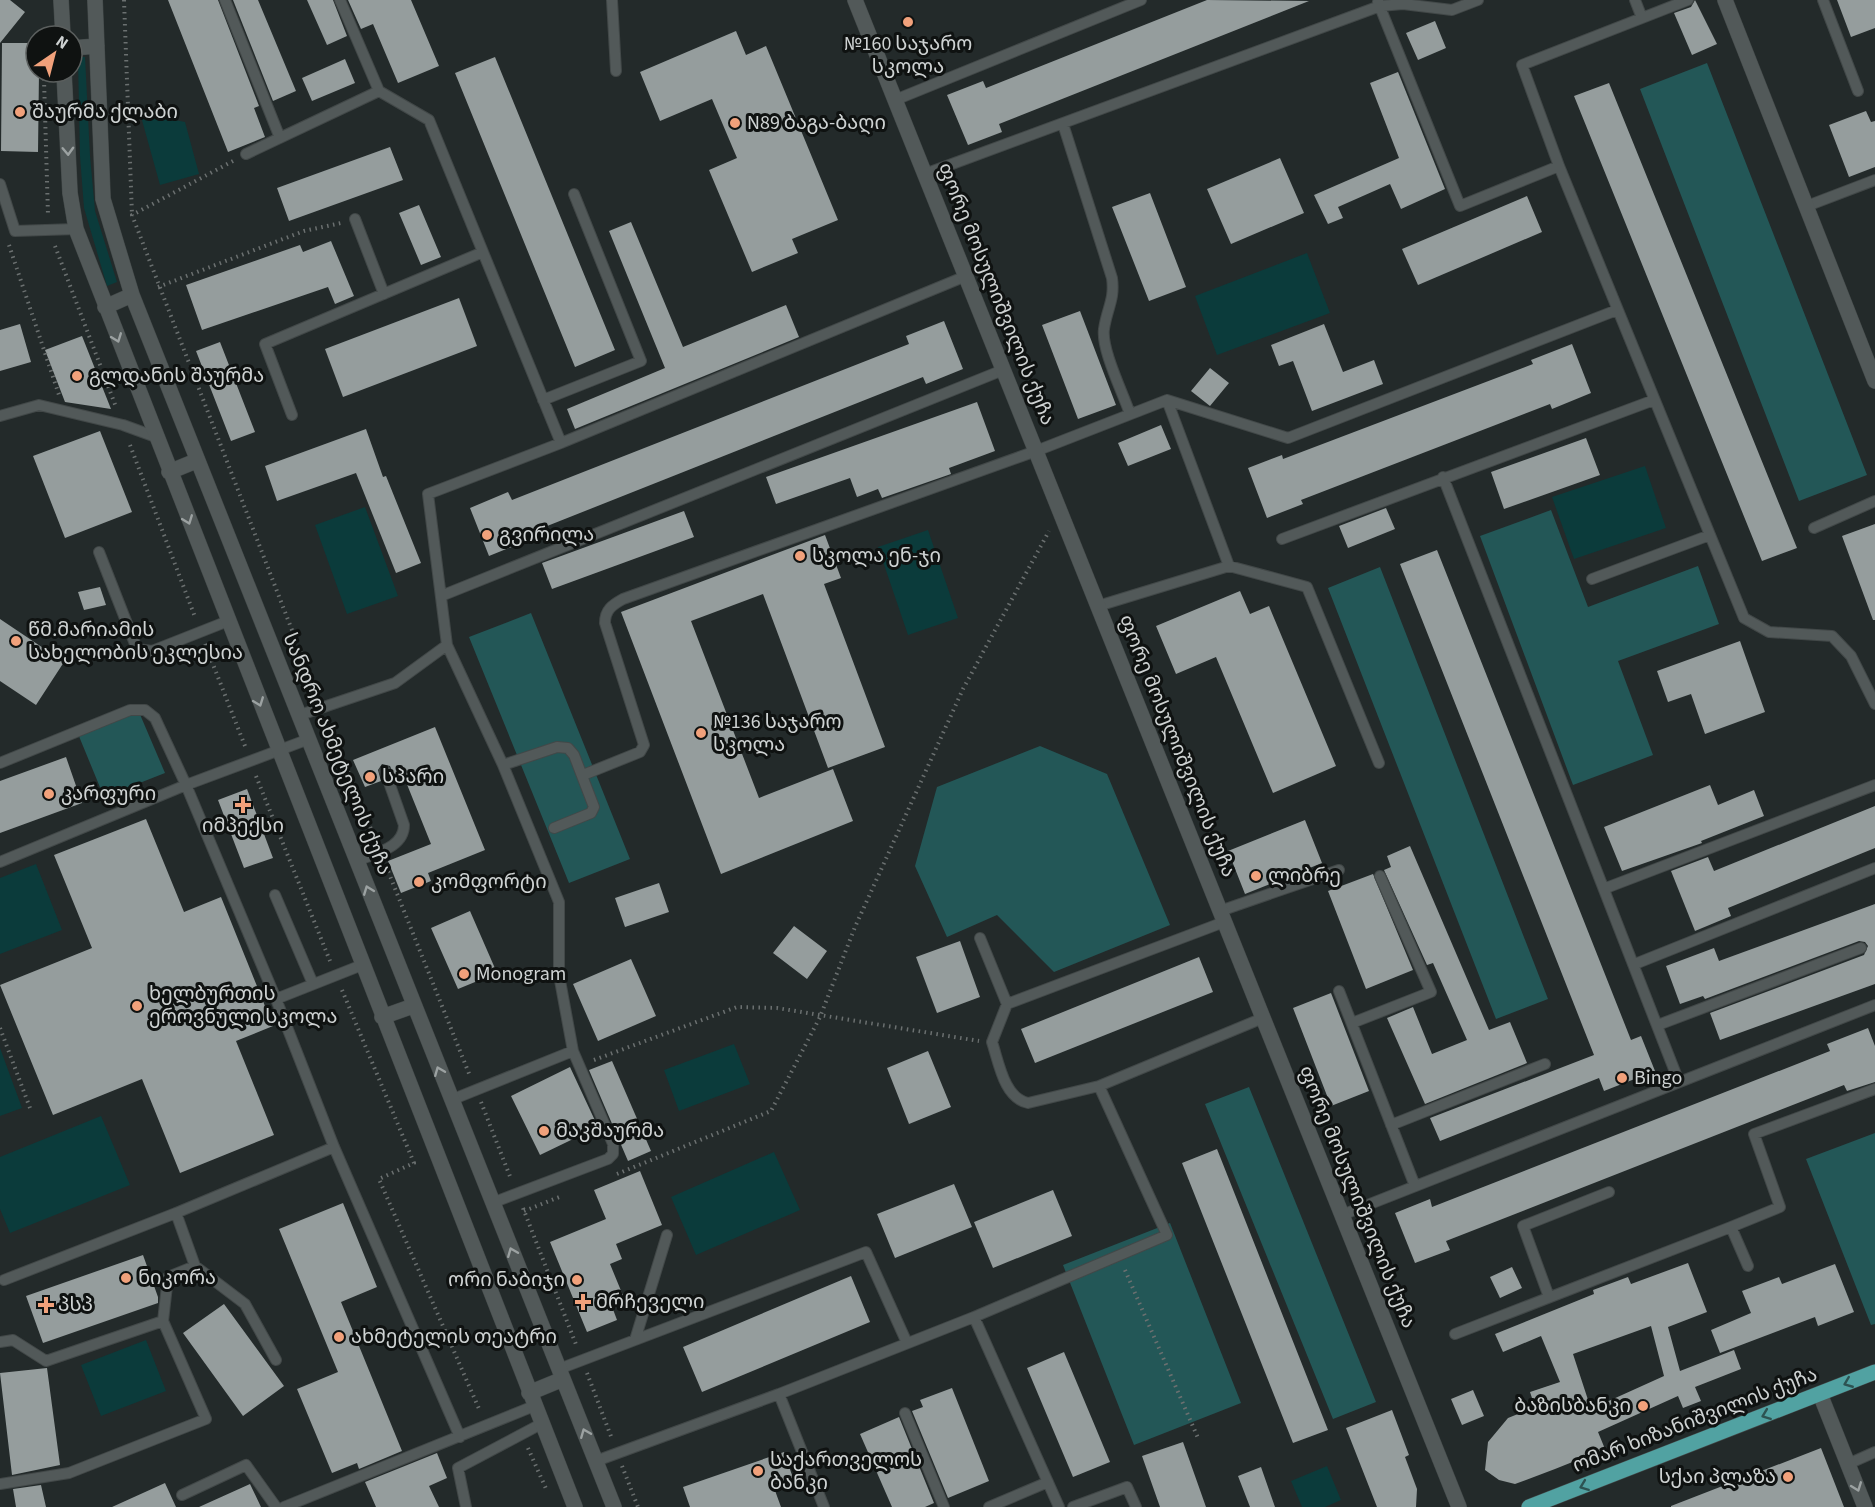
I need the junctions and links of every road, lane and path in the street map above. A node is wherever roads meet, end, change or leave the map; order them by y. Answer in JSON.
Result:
{"nodes":[{"id":1,"x":61,"y":0,"type":"edge"},
{"id":2,"x":95,"y":0,"type":"edge"},
{"id":3,"x":124,"y":0,"type":"edge"},
{"id":4,"x":225,"y":0,"type":"edge"},
{"id":5,"x":340,"y":0,"type":"edge"},
{"id":6,"x":612,"y":0,"type":"edge"},
{"id":7,"x":855,"y":0,"type":"edge"},
{"id":8,"x":1141,"y":0,"type":"edge"},
{"id":9,"x":1478,"y":0,"type":"edge"},
{"id":10,"x":1635,"y":0,"type":"edge"},
{"id":11,"x":1688,"y":0,"type":"edge"},
{"id":12,"x":1725,"y":0,"type":"edge"},
{"id":13,"x":1823,"y":0,"type":"edge"},
{"id":14,"x":1379,"y":3,"type":"edge"},
{"id":15,"x":1642,"y":18,"type":"junction"},
{"id":16,"x":62,"y":24,"type":"edge"},
{"id":17,"x":97,"y":46,"type":"junction"},
{"id":18,"x":84,"y":47,"type":"edge"},
{"id":19,"x":616,"y":71,"type":"dead end"},
{"id":20,"x":44,"y":84,"type":"edge"},
{"id":21,"x":65,"y":84,"type":"edge"},
{"id":22,"x":379,"y":91,"type":"junction"},
{"id":23,"x":1858,"y":91,"type":"dead end"},
{"id":24,"x":896,"y":100,"type":"junction"},
{"id":25,"x":1063,"y":124,"type":"junction"},
{"id":26,"x":280,"y":138,"type":"junction"},
{"id":27,"x":246,"y":154,"type":"joint"},
{"id":28,"x":1559,"y":166,"type":"junction"},
{"id":29,"x":925,"y":174,"type":"junction"},
{"id":30,"x":1875,"y":180,"type":"edge"},
{"id":31,"x":0,"y":184,"type":"edge"},
{"id":32,"x":574,"y":194,"type":"dead end"},
{"id":33,"x":1807,"y":206,"type":"junction"},
{"id":34,"x":5,"y":215,"type":"edge"},
{"id":35,"x":132,"y":215,"type":"junction"},
{"id":36,"x":356,"y":219,"type":"joint"},
{"id":37,"x":76,"y":229,"type":"junction"},
{"id":38,"x":49,"y":230,"type":"junction"},
{"id":39,"x":15,"y":231,"type":"junction"},
{"id":40,"x":483,"y":252,"type":"junction"},
{"id":41,"x":966,"y":276,"type":"junction"},
{"id":42,"x":158,"y":287,"type":"junction"},
{"id":43,"x":384,"y":294,"type":"junction"},
{"id":44,"x":132,"y":295,"type":"junction"},
{"id":45,"x":105,"y":307,"type":"junction"},
{"id":46,"x":1617,"y":310,"type":"junction"},
{"id":47,"x":1004,"y":370,"type":"junction"},
{"id":48,"x":1875,"y":381,"type":"edge"},
{"id":49,"x":543,"y":400,"type":"junction"},
{"id":50,"x":1167,"y":400,"type":"junction"},
{"id":51,"x":1654,"y":400,"type":"junction"},
{"id":52,"x":63,"y":409,"type":"junction"},
{"id":53,"x":1130,"y":414,"type":"junction"},
{"id":54,"x":292,"y":415,"type":"dead end"},
{"id":55,"x":0,"y":416,"type":"edge"},
{"id":56,"x":123,"y":425,"type":"junction"},
{"id":57,"x":156,"y":437,"type":"junction"},
{"id":58,"x":561,"y":443,"type":"junction"},
{"id":59,"x":1036,"y":451,"type":"junction"},
{"id":60,"x":196,"y":461,"type":"junction"},
{"id":61,"x":169,"y":472,"type":"junction"},
{"id":62,"x":1443,"y":477,"type":"junction"},
{"id":63,"x":1875,"y":501,"type":"edge"},
{"id":64,"x":1060,"y":512,"type":"junction"},
{"id":65,"x":1814,"y":528,"type":"dead end"},
{"id":66,"x":1710,"y":535,"type":"junction"},
{"id":67,"x":1282,"y":539,"type":"dead end"},
{"id":68,"x":99,"y":552,"type":"dead end"},
{"id":69,"x":1229,"y":566,"type":"junction"},
{"id":70,"x":1592,"y":579,"type":"dead end"},
{"id":71,"x":441,"y":596,"type":"junction"},
{"id":72,"x":1098,"y":606,"type":"junction"},
{"id":73,"x":228,"y":621,"type":"junction"},
{"id":74,"x":201,"y":633,"type":"junction"},
{"id":75,"x":447,"y":645,"type":"junction"},
{"id":76,"x":1875,"y":704,"type":"edge"},
{"id":77,"x":322,"y":708,"type":"junction"},
{"id":78,"x":300,"y":715,"type":"junction"},
{"id":79,"x":309,"y":739,"type":"junction"},
{"id":80,"x":279,"y":751,"type":"junction"},
{"id":81,"x":250,"y":760,"type":"junction"},
{"id":82,"x":0,"y":763,"type":"edge"},
{"id":83,"x":1379,"y":763,"type":"dead end"},
{"id":84,"x":503,"y":765,"type":"junction"},
{"id":85,"x":385,"y":771,"type":"dead end"},
{"id":86,"x":583,"y":775,"type":"junction"},
{"id":87,"x":186,"y":785,"type":"junction"},
{"id":88,"x":1875,"y":785,"type":"edge"},
{"id":89,"x":554,"y":828,"type":"dead end"},
{"id":90,"x":380,"y":850,"type":"junction"},
{"id":91,"x":357,"y":861,"type":"junction"},
{"id":92,"x":0,"y":862,"type":"edge"},
{"id":93,"x":1875,"y":868,"type":"edge"},
{"id":94,"x":1339,"y":870,"type":"dead end"},
{"id":95,"x":1380,"y":876,"type":"dead end"},
{"id":96,"x":1606,"y":888,"type":"junction"},
{"id":97,"x":275,"y":896,"type":"dead end"},
{"id":98,"x":1222,"y":917,"type":"junction"},
{"id":99,"x":980,"y":938,"type":"dead end"},
{"id":100,"x":1862,"y":948,"type":"dead end"},
{"id":101,"x":1635,"y":964,"type":"junction"},
{"id":102,"x":363,"y":965,"type":"junction"},
{"id":103,"x":335,"y":975,"type":"junction"},
{"id":104,"x":313,"y":984,"type":"junction"},
{"id":105,"x":1340,"y":991,"type":"dead end"},
{"id":106,"x":276,"y":999,"type":"junction"},
{"id":107,"x":1007,"y":1004,"type":"junction"},
{"id":108,"x":1875,"y":1005,"type":"edge"},
{"id":109,"x":413,"y":1006,"type":"junction"},
{"id":110,"x":382,"y":1017,"type":"junction"},
{"id":111,"x":820,"y":1017,"type":"junction"},
{"id":112,"x":1263,"y":1018,"type":"junction"},
{"id":113,"x":1352,"y":1023,"type":"junction"},
{"id":114,"x":1658,"y":1025,"type":"junction"},
{"id":115,"x":0,"y":1028,"type":"edge"},
{"id":116,"x":992,"y":1042,"type":"junction"},
{"id":117,"x":573,"y":1051,"type":"junction"},
{"id":118,"x":1545,"y":1064,"type":"dead end"},
{"id":119,"x":580,"y":1066,"type":"junction"},
{"id":120,"x":1680,"y":1082,"type":"junction"},
{"id":121,"x":1099,"y":1086,"type":"junction"},
{"id":122,"x":1875,"y":1089,"type":"edge"},
{"id":123,"x":476,"y":1090,"type":"junction"},
{"id":124,"x":451,"y":1100,"type":"junction"},
{"id":125,"x":30,"y":1108,"type":"dead end"},
{"id":126,"x":1391,"y":1125,"type":"junction"},
{"id":127,"x":334,"y":1147,"type":"junction"},
{"id":128,"x":610,"y":1177,"type":"dead end"},
{"id":129,"x":1415,"y":1186,"type":"junction"},
{"id":130,"x":1609,"y":1192,"type":"dead end"},
{"id":131,"x":517,"y":1194,"type":"junction"},
{"id":132,"x":567,"y":1194,"type":"dead end"},
{"id":133,"x":492,"y":1203,"type":"junction"},
{"id":134,"x":524,"y":1211,"type":"junction"},
{"id":135,"x":176,"y":1213,"type":"junction"},
{"id":136,"x":1342,"y":1215,"type":"junction"},
{"id":137,"x":1731,"y":1227,"type":"junction"},
{"id":138,"x":667,"y":1235,"type":"dead end"},
{"id":139,"x":1119,"y":1255,"type":"junction"},
{"id":140,"x":195,"y":1266,"type":"junction"},
{"id":141,"x":1748,"y":1266,"type":"dead end"},
{"id":142,"x":2,"y":1276,"type":"edge"},
{"id":143,"x":0,"y":1292,"type":"edge"},
{"id":144,"x":1549,"y":1297,"type":"junction"},
{"id":145,"x":974,"y":1317,"type":"junction"},
{"id":146,"x":163,"y":1322,"type":"junction"},
{"id":147,"x":1455,"y":1334,"type":"dead end"},
{"id":148,"x":635,"y":1340,"type":"junction"},
{"id":149,"x":0,"y":1342,"type":"edge"},
{"id":150,"x":907,"y":1343,"type":"junction"},
{"id":151,"x":276,"y":1360,"type":"dead end"},
{"id":152,"x":582,"y":1360,"type":"junction"},
{"id":153,"x":1875,"y":1372,"type":"edge"},
{"id":154,"x":561,"y":1374,"type":"junction"},
{"id":155,"x":779,"y":1394,"type":"junction"},
{"id":156,"x":1820,"y":1394,"type":"junction"},
{"id":157,"x":532,"y":1400,"type":"junction"},
{"id":158,"x":905,"y":1413,"type":"dead end"},
{"id":159,"x":541,"y":1424,"type":"junction"},
{"id":160,"x":487,"y":1426,"type":"junction"},
{"id":161,"x":522,"y":1434,"type":"junction"},
{"id":162,"x":460,"y":1437,"type":"junction"},
{"id":163,"x":1198,"y":1438,"type":"dead end"},
{"id":164,"x":1875,"y":1452,"type":"edge"},
{"id":165,"x":617,"y":1453,"type":"junction"},
{"id":166,"x":596,"y":1461,"type":"junction"},
{"id":167,"x":1848,"y":1464,"type":"junction"},
{"id":168,"x":1048,"y":1482,"type":"junction"},
{"id":169,"x":0,"y":1485,"type":"edge"},
{"id":170,"x":182,"y":1495,"type":"dead end"},
{"id":171,"x":549,"y":1497,"type":"dead end"},
{"id":172,"x":276,"y":1507,"type":"edge"},
{"id":173,"x":284,"y":1507,"type":"edge"},
{"id":174,"x":466,"y":1507,"type":"edge"},
{"id":175,"x":575,"y":1507,"type":"edge"},
{"id":176,"x":614,"y":1507,"type":"edge"},
{"id":177,"x":638,"y":1507,"type":"edge"},
{"id":178,"x":824,"y":1507,"type":"edge"},
{"id":179,"x":944,"y":1507,"type":"edge"},
{"id":180,"x":989,"y":1507,"type":"edge"},
{"id":181,"x":1059,"y":1507,"type":"edge"},
{"id":182,"x":1073,"y":1507,"type":"edge"},
{"id":183,"x":1136,"y":1507,"type":"edge"},
{"id":184,"x":1459,"y":1507,"type":"edge"},
{"id":185,"x":1529,"y":1507,"type":"edge"},
{"id":186,"x":1865,"y":1507,"type":"edge"}],
"edges":[{"from":1,"to":16,"type":"main road"},
{"from":2,"to":17,"type":"main road","name":"სანდრო ახმეტელის ქუჩა"},
{"from":3,"to":35,"type":"path"},
{"from":4,"to":26,"type":"lane"},
{"from":5,"to":22,"type":"lane"},
{"from":6,"to":19,"type":"lane"},
{"from":7,"to":24,"type":"main road","name":"ფორე მოსულიშვილის ქუჩა"},
{"from":8,"to":24,"type":"lane"},
{"from":9,"to":14,"type":"lane"},
{"from":10,"to":15,"type":"lane"},
{"from":11,"to":15,"type":"lane"},
{"from":12,"to":33,"type":"main road"},
{"from":13,"to":23,"type":"lane"},
{"from":14,"to":25,"type":"lane"},
{"from":14,"to":28,"type":"lane"},
{"from":15,"to":28,"type":"lane"},
{"from":17,"to":18,"type":"main road"},
{"from":17,"to":44,"type":"main road","name":"სანდრო ახმეტელის ქუჩა"},
{"from":20,"to":38,"type":"path"},
{"from":21,"to":37,"type":"main road","one_way":true},
{"from":22,"to":26,"type":"lane"},
{"from":22,"to":40,"type":"lane"},
{"from":24,"to":29,"type":"main road","name":"ფორე მოსულიშვილის ქუჩა"},
{"from":25,"to":29,"type":"lane"},
{"from":25,"to":53,"type":"lane"},
{"from":26,"to":27,"type":"lane"},
{"from":27,"to":35,"type":"path"},
{"from":28,"to":46,"type":"lane"},
{"from":29,"to":41,"type":"main road","name":"ფორე მოსულიშვილის ქუჩა"},
{"from":30,"to":33,"type":"lane"},
{"from":31,"to":34,"type":"lane"},
{"from":32,"to":49,"type":"lane"},
{"from":33,"to":48,"type":"main road"},
{"from":34,"to":39,"type":"lane"},
{"from":35,"to":42,"type":"path"},
{"from":36,"to":42,"type":"path"},
{"from":36,"to":43,"type":"lane"},
{"from":37,"to":38,"type":"lane"},
{"from":37,"to":45,"type":"main road"},
{"from":38,"to":39,"type":"lane"},
{"from":38,"to":56,"type":"path"},
{"from":39,"to":52,"type":"path"},
{"from":40,"to":43,"type":"lane"},
{"from":40,"to":49,"type":"lane"},
{"from":41,"to":47,"type":"main road","name":"ფორე მოსულიშვილის ქუჩა"},
{"from":41,"to":58,"type":"lane"},
{"from":42,"to":77,"type":"path"},
{"from":43,"to":54,"type":"lane"},
{"from":44,"to":45,"type":"main road"},
{"from":44,"to":60,"type":"main road","name":"სანდრო ახმეტელის ქუჩა"},
{"from":45,"to":57,"type":"main road","one_way":true},
{"from":46,"to":50,"type":"lane"},
{"from":46,"to":51,"type":"lane"},
{"from":47,"to":59,"type":"main road","name":"ფორე მოსულიშვილის ქუჩა"},
{"from":47,"to":71,"type":"lane"},
{"from":49,"to":58,"type":"lane"},
{"from":50,"to":53,"type":"lane"},
{"from":50,"to":69,"type":"lane"},
{"from":51,"to":62,"type":"lane"},
{"from":51,"to":66,"type":"lane"},
{"from":52,"to":55,"type":"lane"},
{"from":52,"to":56,"type":"lane"},
{"from":53,"to":59,"type":"lane"},
{"from":56,"to":57,"type":"lane"},
{"from":56,"to":74,"type":"path"},
{"from":57,"to":61,"type":"main road"},
{"from":58,"to":71,"type":"lane"},
{"from":59,"to":64,"type":"main road","name":"ფორე მოსულიშვილის ქუჩა"},
{"from":59,"to":86,"type":"lane"},
{"from":60,"to":61,"type":"main road"},
{"from":60,"to":78,"type":"main road","name":"სანდრო ახმეტელის ქუჩა"},
{"from":61,"to":73,"type":"main road","one_way":true},
{"from":62,"to":67,"type":"lane"},
{"from":62,"to":96,"type":"lane"},
{"from":63,"to":65,"type":"lane"},
{"from":64,"to":72,"type":"main road","name":"ფორე მოსულიშვილის ქუჩა"},
{"from":64,"to":111,"type":"path"},
{"from":66,"to":70,"type":"lane"},
{"from":66,"to":76,"type":"lane"},
{"from":68,"to":74,"type":"lane"},
{"from":69,"to":72,"type":"lane"},
{"from":69,"to":83,"type":"lane"},
{"from":71,"to":75,"type":"lane"},
{"from":72,"to":98,"type":"main road","name":"ფორე მოსულიშვილის ქუჩა"},
{"from":73,"to":74,"type":"lane"},
{"from":73,"to":80,"type":"main road","one_way":true},
{"from":74,"to":81,"type":"path"},
{"from":75,"to":77,"type":"lane"},
{"from":75,"to":84,"type":"lane"},
{"from":77,"to":78,"type":"lane"},
{"from":77,"to":90,"type":"path"},
{"from":78,"to":79,"type":"main road","name":"სანდრო ახმეტელის ქუჩა"},
{"from":79,"to":80,"type":"lane"},
{"from":79,"to":91,"type":"main road","name":"სანდრო ახმეტელის ქუჩა"},
{"from":80,"to":81,"type":"lane"},
{"from":80,"to":102,"type":"main road"},
{"from":81,"to":87,"type":"lane"},
{"from":81,"to":103,"type":"path"},
{"from":82,"to":87,"type":"lane"},
{"from":84,"to":86,"type":"lane"},
{"from":84,"to":117,"type":"lane"},
{"from":85,"to":90,"type":"lane"},
{"from":86,"to":89,"type":"lane"},
{"from":87,"to":92,"type":"lane"},
{"from":87,"to":106,"type":"lane"},
{"from":88,"to":96,"type":"lane"},
{"from":90,"to":91,"type":"lane"},
{"from":90,"to":123,"type":"path"},
{"from":109,"to":91,"type":"main road","name":"სანდრო ახმეტელის ქუჩა","one_way":true},
{"from":93,"to":101,"type":"lane"},
{"from":94,"to":98,"type":"lane"},
{"from":95,"to":113,"type":"lane"},
{"from":96,"to":101,"type":"lane"},
{"from":97,"to":104,"type":"lane"},
{"from":98,"to":107,"type":"lane"},
{"from":98,"to":112,"type":"main road","name":"ფორე მოსულიშვილის ქუჩა"},
{"from":99,"to":107,"type":"lane"},
{"from":100,"to":114,"type":"lane"},
{"from":101,"to":114,"type":"lane"},
{"from":102,"to":103,"type":"lane"},
{"from":102,"to":110,"type":"main road"},
{"from":103,"to":104,"type":"lane"},
{"from":103,"to":160,"type":"path"},
{"from":104,"to":106,"type":"lane"},
{"from":105,"to":113,"type":"lane"},
{"from":106,"to":127,"type":"lane"},
{"from":107,"to":116,"type":"lane"},
{"from":108,"to":120,"type":"lane"},
{"from":109,"to":110,"type":"main road"},
{"from":124,"to":109,"type":"main road","name":"სანდრო ახმეტელის ქუჩა","one_way":true},
{"from":110,"to":157,"type":"main road"},
{"from":111,"to":116,"type":"path"},
{"from":111,"to":119,"type":"path"},
{"from":111,"to":128,"type":"path"},
{"from":112,"to":121,"type":"lane"},
{"from":112,"to":136,"type":"main road","name":"ფორე მოსულიშვილის ქუჩა"},
{"from":113,"to":126,"type":"lane"},
{"from":114,"to":120,"type":"lane"},
{"from":115,"to":125,"type":"path"},
{"from":116,"to":121,"type":"lane"},
{"from":117,"to":119,"type":"lane"},
{"from":117,"to":123,"type":"lane"},
{"from":118,"to":126,"type":"lane"},
{"from":119,"to":131,"type":"lane"},
{"from":120,"to":129,"type":"lane"},
{"from":121,"to":139,"type":"lane"},
{"from":122,"to":137,"type":"lane"},
{"from":123,"to":124,"type":"lane"},
{"from":123,"to":131,"type":"path"},
{"from":124,"to":133,"type":"main road","name":"სანდრო ახმეტელის ქუჩა"},
{"from":126,"to":129,"type":"lane"},
{"from":127,"to":135,"type":"lane"},
{"from":127,"to":162,"type":"lane"},
{"from":129,"to":136,"type":"lane"},
{"from":130,"to":144,"type":"lane"},
{"from":131,"to":133,"type":"lane"},
{"from":131,"to":134,"type":"path"},
{"from":132,"to":134,"type":"path"},
{"from":154,"to":133,"type":"main road","name":"სანდრო ახმეტელის ქუჩა","one_way":true},
{"from":134,"to":152,"type":"path"},
{"from":135,"to":140,"type":"lane"},
{"from":135,"to":142,"type":"lane"},
{"from":136,"to":184,"type":"main road","name":"ფორე მოსულიშვილის ქუჩა"},
{"from":137,"to":141,"type":"lane"},
{"from":137,"to":144,"type":"lane"},
{"from":138,"to":148,"type":"lane"},
{"from":139,"to":145,"type":"lane"},
{"from":139,"to":163,"type":"path"},
{"from":140,"to":146,"type":"lane"},
{"from":140,"to":151,"type":"lane"},
{"from":142,"to":143,"type":"lane"},
{"from":144,"to":147,"type":"lane"},
{"from":145,"to":150,"type":"lane"},
{"from":145,"to":168,"type":"lane"},
{"from":146,"to":149,"type":"lane"},
{"from":146,"to":169,"type":"lane"},
{"from":148,"to":150,"type":"lane"},
{"from":148,"to":152,"type":"lane"},
{"from":150,"to":155,"type":"lane"},
{"from":152,"to":154,"type":"lane"},
{"from":152,"to":165,"type":"path"},
{"from":153,"to":156,"type":"main road","name":"ომარ ხიზანიშვილის ქუჩა","one_way":true},
{"from":154,"to":157,"type":"main road"},
{"from":166,"to":154,"type":"main road","name":"სანდრო ახმეტელის ქუჩა","one_way":true},
{"from":155,"to":165,"type":"lane"},
{"from":155,"to":178,"type":"lane"},
{"from":156,"to":167,"type":"main road"},
{"from":156,"to":185,"type":"main road","name":"ომარ ხიზანიშვილის ქუჩა","one_way":true},
{"from":157,"to":159,"type":"main road"},
{"from":157,"to":160,"type":"lane"},
{"from":158,"to":179,"type":"lane"},
{"from":159,"to":161,"type":"lane"},
{"from":159,"to":175,"type":"main road"},
{"from":160,"to":162,"type":"lane"},
{"from":161,"to":171,"type":"path"},
{"from":161,"to":174,"type":"lane"},
{"from":162,"to":173,"type":"lane"},
{"from":164,"to":167,"type":"lane"},
{"from":165,"to":166,"type":"lane"},
{"from":165,"to":177,"type":"path"},
{"from":166,"to":176,"type":"main road","name":"სანდრო ახმეტელის ქუჩა"},
{"from":167,"to":186,"type":"main road","one_way":true},
{"from":168,"to":180,"type":"lane"},
{"from":168,"to":181,"type":"lane"},
{"from":170,"to":172,"type":"lane"},
{"from":182,"to":183,"type":"lane"}]}
